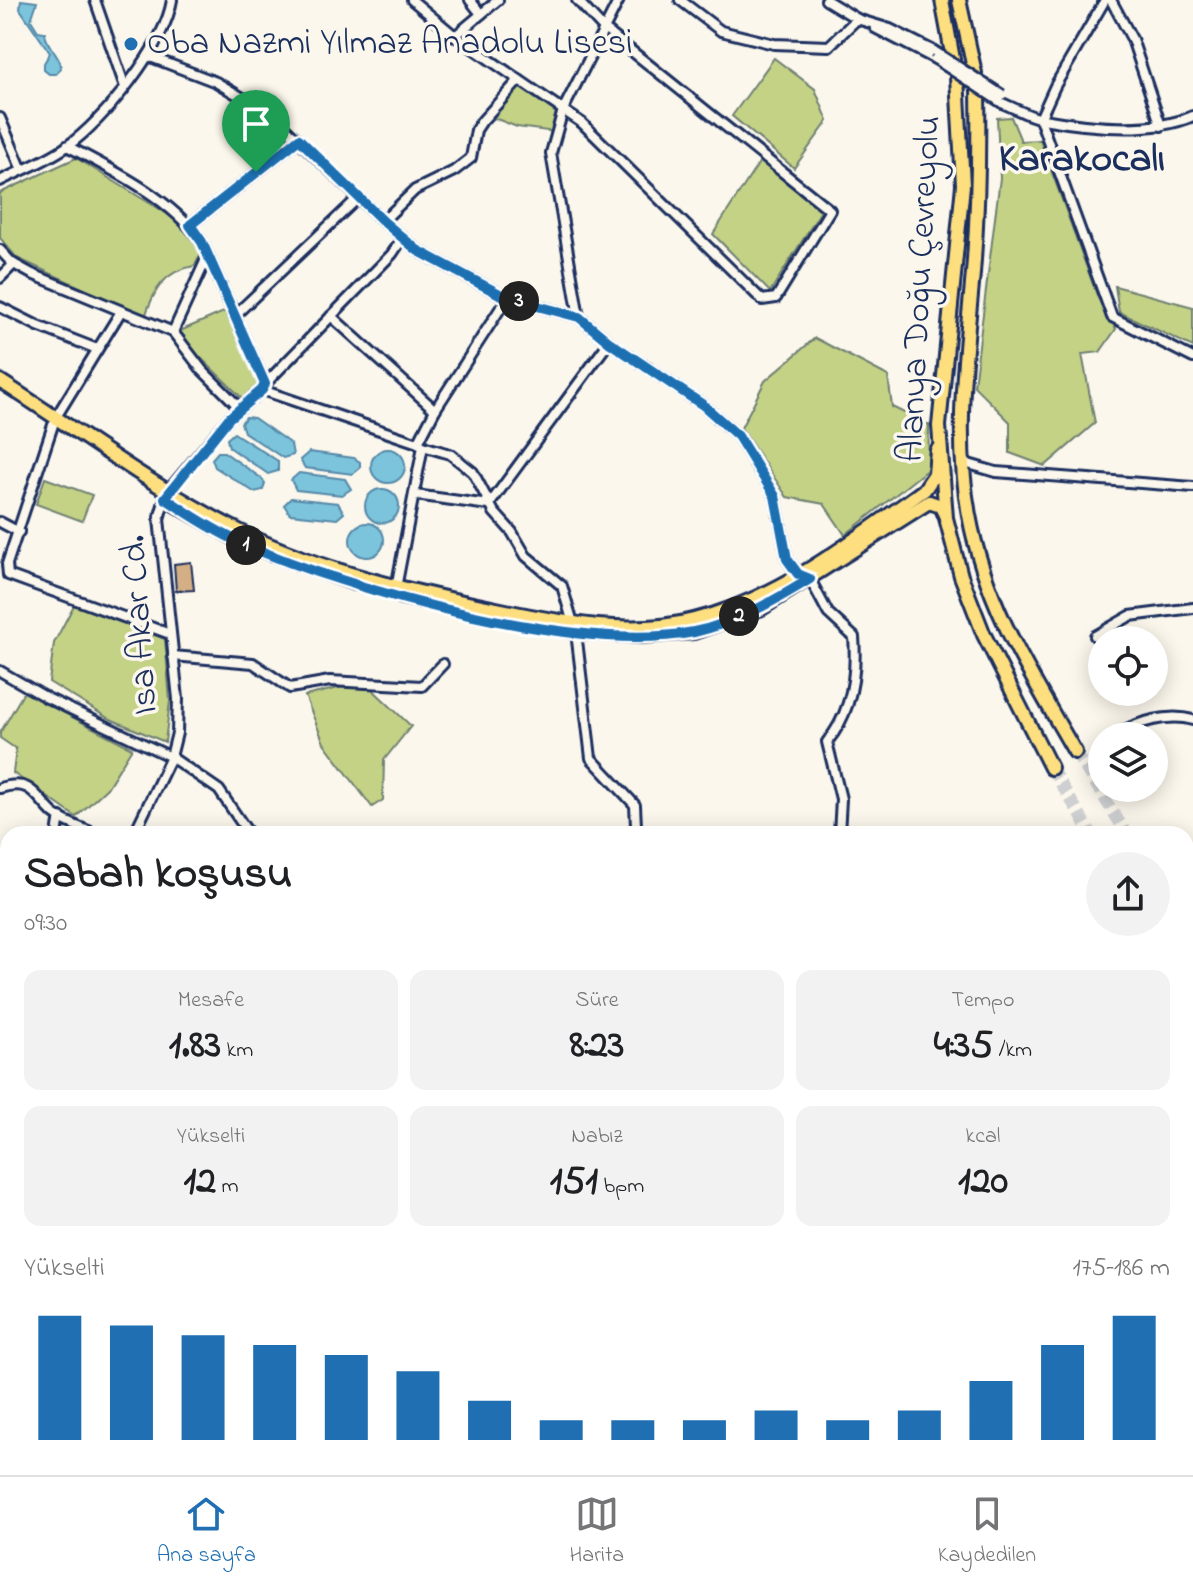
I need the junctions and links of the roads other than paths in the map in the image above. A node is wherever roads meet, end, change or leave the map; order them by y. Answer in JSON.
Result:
{"nodes":[{"id":1,"x":95,"y":0,"type":"edge"},
{"id":2,"x":172,"y":0,"type":"edge"},
{"id":3,"x":412,"y":0,"type":"edge"},
{"id":4,"x":470,"y":0,"type":"edge"},
{"id":5,"x":498,"y":0,"type":"edge"},
{"id":6,"x":577,"y":0,"type":"edge"},
{"id":7,"x":619,"y":0,"type":"edge"},
{"id":8,"x":680,"y":0,"type":"edge"},
{"id":9,"x":826,"y":0,"type":"edge"},
{"id":10,"x":942,"y":0,"type":"edge"},
{"id":11,"x":959,"y":0,"type":"edge"},
{"id":12,"x":1108,"y":0,"type":"edge"},
{"id":13,"x":481,"y":14,"type":"junction"},
{"id":14,"x":857,"y":19,"type":"junction"},
{"id":15,"x":603,"y":28,"type":"junction"},
{"id":16,"x":455,"y":36,"type":"junction"},
{"id":17,"x":148,"y":56,"type":"junction"},
{"id":18,"x":953,"y":59,"type":"dead end"},
{"id":19,"x":975,"y":73,"type":"dead end"},
{"id":20,"x":957,"y":77,"type":"dead end"},
{"id":21,"x":519,"y":80,"type":"junction"},
{"id":22,"x":125,"y":87,"type":"junction"},
{"id":23,"x":978,"y":90,"type":"dead end"},
{"id":24,"x":563,"y":110,"type":"junction"},
{"id":25,"x":1193,"y":116,"type":"edge"},
{"id":26,"x":0,"y":118,"type":"edge"},
{"id":27,"x":1040,"y":119,"type":"junction"},
{"id":28,"x":1161,"y":126,"type":"junction"},
{"id":29,"x":299,"y":139,"type":"junction"},
{"id":30,"x":67,"y":146,"type":"junction"},
{"id":31,"x":22,"y":170,"type":"junction"},
{"id":32,"x":0,"y":181,"type":"edge"},
{"id":33,"x":358,"y":198,"type":"junction"},
{"id":34,"x":383,"y":221,"type":"junction"},
{"id":35,"x":190,"y":225,"type":"junction"},
{"id":36,"x":402,"y":239,"type":"junction"},
{"id":37,"x":0,"y":250,"type":"edge"},
{"id":38,"x":208,"y":255,"type":"junction"},
{"id":39,"x":14,"y":264,"type":"junction"},
{"id":40,"x":0,"y":278,"type":"edge"},
{"id":41,"x":507,"y":298,"type":"junction"},
{"id":42,"x":0,"y":307,"type":"edge"},
{"id":43,"x":120,"y":313,"type":"junction"},
{"id":44,"x":234,"y":316,"type":"junction"},
{"id":45,"x":331,"y":316,"type":"junction"},
{"id":46,"x":579,"y":317,"type":"junction"},
{"id":47,"x":173,"y":332,"type":"junction"},
{"id":48,"x":609,"y":342,"type":"junction"},
{"id":49,"x":97,"y":349,"type":"junction"},
{"id":50,"x":1193,"y":358,"type":"edge"},
{"id":51,"x":0,"y":381,"type":"edge"},
{"id":52,"x":263,"y":387,"type":"junction"},
{"id":53,"x":0,"y":391,"type":"edge"},
{"id":54,"x":240,"y":408,"type":"junction"},
{"id":55,"x":435,"y":410,"type":"junction"},
{"id":56,"x":55,"y":421,"type":"junction"},
{"id":57,"x":939,"y":426,"type":"junction"},
{"id":58,"x":421,"y":444,"type":"junction"},
{"id":59,"x":965,"y":463,"type":"junction"},
{"id":60,"x":1193,"y":487,"type":"edge"},
{"id":61,"x":167,"y":495,"type":"junction"},
{"id":62,"x":415,"y":495,"type":"junction"},
{"id":63,"x":927,"y":496,"type":"junction"},
{"id":64,"x":489,"y":505,"type":"junction"},
{"id":65,"x":946,"y":518,"type":"junction"},
{"id":66,"x":0,"y":522,"type":"edge"},
{"id":67,"x":19,"y":532,"type":"junction"},
{"id":68,"x":804,"y":576,"type":"junction"},
{"id":69,"x":395,"y":591,"type":"junction"},
{"id":70,"x":1193,"y":608,"type":"edge"},
{"id":71,"x":1112,"y":626,"type":"edge"},
{"id":72,"x":574,"y":628,"type":"junction"},
{"id":73,"x":170,"y":634,"type":"junction"},
{"id":74,"x":173,"y":656,"type":"junction"},
{"id":75,"x":443,"y":664,"type":"dead end"},
{"id":76,"x":0,"y":671,"type":"edge"},
{"id":77,"x":1193,"y":720,"type":"edge"},
{"id":78,"x":1151,"y":722,"type":"edge"},
{"id":79,"x":1075,"y":752,"type":"tunnel mouth"},
{"id":80,"x":171,"y":757,"type":"junction"},
{"id":81,"x":1051,"y":768,"type":"tunnel mouth"},
{"id":82,"x":0,"y":788,"type":"edge"},
{"id":83,"x":60,"y":817,"type":"junction"},
{"id":84,"x":58,"y":826,"type":"edge"},
{"id":85,"x":79,"y":826,"type":"edge"},
{"id":86,"x":138,"y":826,"type":"edge"},
{"id":87,"x":244,"y":826,"type":"edge"},
{"id":88,"x":636,"y":826,"type":"edge"},
{"id":89,"x":839,"y":826,"type":"edge"}],
"edges":[{"from":1,"to":22,"type":"street"},
{"from":2,"to":17,"type":"street"},
{"from":3,"to":16,"type":"street"},
{"from":4,"to":13,"type":"street"},
{"from":5,"to":13,"type":"street"},
{"from":6,"to":15,"type":"street"},
{"from":7,"to":15,"type":"street"},
{"from":8,"to":14,"type":"street"},
{"from":9,"to":14,"type":"street"},
{"from":10,"to":18,"type":"main road"},
{"from":11,"to":19,"type":"main road","name":"Alanya Doğu Çevreyolu"},
{"from":12,"to":27,"type":"street"},
{"from":12,"to":28,"type":"street"},
{"from":13,"to":16,"type":"street"},
{"from":14,"to":27,"type":"street","bridge":true},
{"from":15,"to":24,"type":"street"},
{"from":15,"to":24,"type":"street"},
{"from":16,"to":21,"type":"street"},
{"from":17,"to":22,"type":"street"},
{"from":17,"to":29,"type":"street"},
{"from":20,"to":57,"type":"main road","name":"Alanya Doğu Çevreyolu"},
{"from":21,"to":24,"type":"street"},
{"from":21,"to":34,"type":"street"},
{"from":22,"to":30,"type":"street"},
{"from":23,"to":59,"type":"main road","name":"Alanya Doğu Çevreyolu"},
{"from":24,"to":46,"type":"street"},
{"from":25,"to":28,"type":"street"},
{"from":26,"to":31,"type":"street"},
{"from":27,"to":28,"type":"street"},
{"from":27,"to":50,"type":"street"},
{"from":29,"to":33,"type":"street"},
{"from":29,"to":35,"type":"street"},
{"from":30,"to":31,"type":"street"},
{"from":30,"to":35,"type":"street"},
{"from":31,"to":32,"type":"street"},
{"from":33,"to":34,"type":"street"},
{"from":33,"to":44,"type":"street"},
{"from":34,"to":36,"type":"street"},
{"from":35,"to":38,"type":"street"},
{"from":36,"to":41,"type":"street"},
{"from":36,"to":45,"type":"street"},
{"from":37,"to":39,"type":"street"},
{"from":38,"to":44,"type":"street"},
{"from":38,"to":47,"type":"street"},
{"from":39,"to":40,"type":"street"},
{"from":39,"to":43,"type":"street"},
{"from":41,"to":46,"type":"street"},
{"from":41,"to":55,"type":"street"},
{"from":42,"to":49,"type":"street"},
{"from":43,"to":47,"type":"street"},
{"from":43,"to":49,"type":"street"},
{"from":44,"to":52,"type":"street"},
{"from":45,"to":52,"type":"street"},
{"from":45,"to":55,"type":"street"},
{"from":46,"to":48,"type":"street"},
{"from":47,"to":54,"type":"street"},
{"from":48,"to":64,"type":"street"},
{"from":48,"to":68,"type":"street"},
{"from":49,"to":56,"type":"street"},
{"from":51,"to":56,"type":"main road"},
{"from":52,"to":54,"type":"street"},
{"from":52,"to":58,"type":"street"},
{"from":53,"to":56,"type":"main road"},
{"from":54,"to":61,"type":"street"},
{"from":55,"to":58,"type":"street"},
{"from":56,"to":61,"type":"main road"},
{"from":56,"to":67,"type":"street"},
{"from":57,"to":63,"type":"main road"},
{"from":57,"to":65,"type":"main road","name":"Alanya Doğu Çevreyolu"},
{"from":58,"to":62,"type":"street"},
{"from":58,"to":64,"type":"street"},
{"from":59,"to":60,"type":"street"},
{"from":59,"to":79,"type":"main road","name":"Alanya Doğu Çevreyolu"},
{"from":61,"to":69,"type":"main road"},
{"from":61,"to":73,"type":"street","name":"Isa Akar Cd."},
{"from":62,"to":64,"type":"street"},
{"from":62,"to":69,"type":"street"},
{"from":63,"to":65,"type":"main road"},
{"from":63,"to":68,"type":"main road"},
{"from":64,"to":72,"type":"street"},
{"from":65,"to":81,"type":"main road","name":"Alanya Doğu Çevreyolu"},
{"from":66,"to":67,"type":"street"},
{"from":67,"to":73,"type":"street"},
{"from":68,"to":72,"type":"main road"},
{"from":68,"to":89,"type":"street"},
{"from":69,"to":72,"type":"main road"},
{"from":70,"to":71,"type":"street"},
{"from":72,"to":88,"type":"street"},
{"from":73,"to":74,"type":"street","name":"Isa Akar Cd."},
{"from":74,"to":75,"type":"street"},
{"from":74,"to":80,"type":"street","name":"Isa Akar Cd."},
{"from":76,"to":80,"type":"street"},
{"from":77,"to":78,"type":"street"},
{"from":80,"to":86,"type":"street","name":"Isa Akar Cd."},
{"from":80,"to":87,"type":"street"},
{"from":82,"to":83,"type":"street"},
{"from":83,"to":84,"type":"street"},
{"from":83,"to":85,"type":"street"}]}
